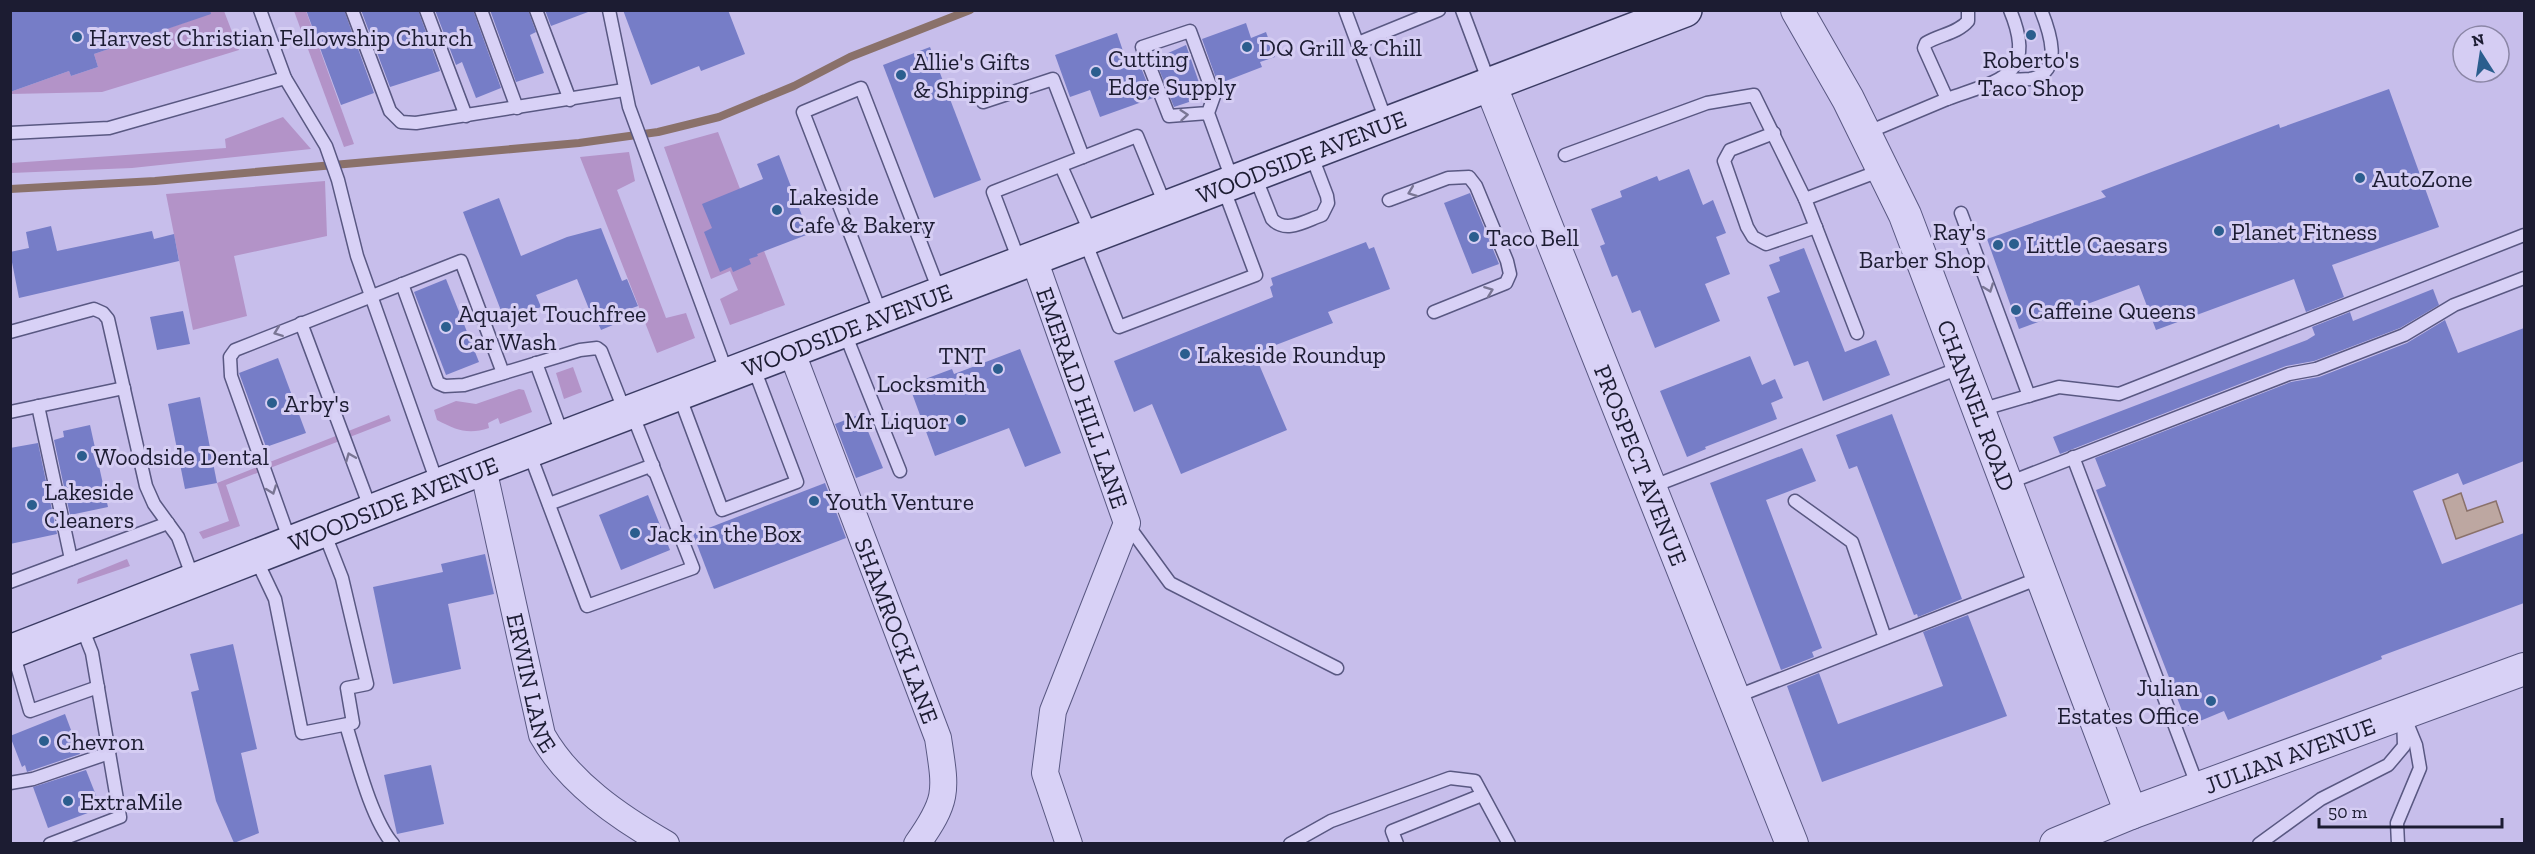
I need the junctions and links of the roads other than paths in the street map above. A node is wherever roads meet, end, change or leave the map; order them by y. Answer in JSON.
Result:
{"nodes":[{"id":1,"x":260,"y":10,"type":"edge"},
{"id":2,"x":352,"y":10,"type":"edge"},
{"id":3,"x":426,"y":10,"type":"edge"},
{"id":4,"x":481,"y":10,"type":"edge"},
{"id":5,"x":536,"y":10,"type":"edge"},
{"id":6,"x":609,"y":10,"type":"edge"},
{"id":7,"x":1345,"y":10,"type":"edge"},
{"id":8,"x":1439,"y":10,"type":"edge"},
{"id":9,"x":1462,"y":10,"type":"edge"},
{"id":10,"x":1684,"y":10,"type":"edge"},
{"id":11,"x":1797,"y":10,"type":"edge"},
{"id":12,"x":1968,"y":10,"type":"edge"},
{"id":13,"x":2010,"y":10,"type":"edge"},
{"id":14,"x":2041,"y":10,"type":"edge"},
{"id":15,"x":1358,"y":43,"type":"junction"},
{"id":16,"x":285,"y":78,"type":"junction"},
{"id":17,"x":2001,"y":79,"type":"junction"},
{"id":18,"x":1490,"y":84,"type":"junction"},
{"id":19,"x":624,"y":90,"type":"junction"},
{"id":20,"x":1947,"y":99,"type":"junction"},
{"id":21,"x":570,"y":100,"type":"junction"},
{"id":22,"x":983,"y":102,"type":"dead end"},
{"id":23,"x":517,"y":108,"type":"junction"},
{"id":24,"x":1208,"y":112,"type":"junction"},
{"id":25,"x":466,"y":116,"type":"junction"},
{"id":26,"x":1388,"y":124,"type":"junction"},
{"id":27,"x":10,"y":133,"type":"edge"},
{"id":28,"x":1774,"y":133,"type":"junction"},
{"id":29,"x":1865,"y":134,"type":"junction"},
{"id":30,"x":1311,"y":154,"type":"junction"},
{"id":31,"x":1565,"y":156,"type":"dead end"},
{"id":32,"x":1083,"y":157,"type":"junction"},
{"id":33,"x":1061,"y":166,"type":"junction"},
{"id":34,"x":1883,"y":169,"type":"junction"},
{"id":35,"x":1237,"y":182,"type":"junction"},
{"id":36,"x":1805,"y":199,"type":"junction"},
{"id":37,"x":1389,"y":200,"type":"dead end"},
{"id":38,"x":1167,"y":208,"type":"junction"},
{"id":39,"x":1961,"y":213,"type":"dead end"},
{"id":40,"x":1816,"y":226,"type":"junction"},
{"id":41,"x":2524,"y":235,"type":"edge"},
{"id":42,"x":1088,"y":238,"type":"junction"},
{"id":43,"x":1027,"y":262,"type":"junction"},
{"id":44,"x":2524,"y":278,"type":"edge"},
{"id":45,"x":402,"y":284,"type":"junction"},
{"id":46,"x":940,"y":294,"type":"junction"},
{"id":47,"x":372,"y":296,"type":"junction"},
{"id":48,"x":1434,"y":312,"type":"dead end"},
{"id":49,"x":882,"y":316,"type":"junction"},
{"id":50,"x":301,"y":323,"type":"junction"},
{"id":51,"x":844,"y":330,"type":"junction"},
{"id":52,"x":10,"y":332,"type":"edge"},
{"id":53,"x":1857,"y":333,"type":"dead end"},
{"id":54,"x":791,"y":350,"type":"junction"},
{"id":55,"x":536,"y":363,"type":"junction"},
{"id":56,"x":1962,"y":367,"type":"junction"},
{"id":57,"x":740,"y":370,"type":"junction"},
{"id":58,"x":503,"y":373,"type":"junction"},
{"id":59,"x":124,"y":388,"type":"junction"},
{"id":60,"x":678,"y":394,"type":"junction"},
{"id":61,"x":2029,"y":396,"type":"junction"},
{"id":62,"x":38,"y":406,"type":"junction"},
{"id":63,"x":1978,"y":410,"type":"junction"},
{"id":64,"x":10,"y":412,"type":"edge"},
{"id":65,"x":629,"y":412,"type":"junction"},
{"id":66,"x":563,"y":437,"type":"junction"},
{"id":67,"x":529,"y":451,"type":"junction"},
{"id":68,"x":2073,"y":457,"type":"junction"},
{"id":69,"x":653,"y":465,"type":"junction"},
{"id":70,"x":483,"y":468,"type":"junction"},
{"id":71,"x":900,"y":471,"type":"dead end"},
{"id":72,"x":2006,"y":483,"type":"junction"},
{"id":73,"x":438,"y":485,"type":"junction"},
{"id":74,"x":1650,"y":488,"type":"junction"},
{"id":75,"x":1795,"y":501,"type":"dead end"},
{"id":76,"x":549,"y":504,"type":"junction"},
{"id":77,"x":372,"y":511,"type":"junction"},
{"id":78,"x":168,"y":523,"type":"junction"},
{"id":79,"x":1127,"y":523,"type":"junction"},
{"id":80,"x":323,"y":530,"type":"junction"},
{"id":81,"x":291,"y":542,"type":"junction"},
{"id":82,"x":255,"y":555,"type":"junction"},
{"id":83,"x":71,"y":559,"type":"junction"},
{"id":84,"x":2042,"y":577,"type":"junction"},
{"id":85,"x":194,"y":580,"type":"junction"},
{"id":86,"x":10,"y":582,"type":"edge"},
{"id":87,"x":81,"y":624,"type":"junction"},
{"id":88,"x":1885,"y":638,"type":"junction"},
{"id":89,"x":11,"y":651,"type":"edge"},
{"id":90,"x":1337,"y":668,"type":"dead end"},
{"id":91,"x":2524,"y":669,"type":"edge"},
{"id":92,"x":98,"y":687,"type":"junction"},
{"id":93,"x":1734,"y":697,"type":"junction"},
{"id":94,"x":2403,"y":713,"type":"junction"},
{"id":95,"x":346,"y":725,"type":"junction"},
{"id":96,"x":109,"y":753,"type":"junction"},
{"id":97,"x":10,"y":783,"type":"edge"},
{"id":98,"x":2198,"y":788,"type":"junction"},
{"id":99,"x":1482,"y":795,"type":"junction"},
{"id":100,"x":2131,"y":813,"type":"junction"},
{"id":101,"x":50,"y":843,"type":"edge"},
{"id":102,"x":393,"y":843,"type":"edge"},
{"id":103,"x":666,"y":843,"type":"edge"},
{"id":104,"x":917,"y":843,"type":"edge"},
{"id":105,"x":1069,"y":843,"type":"edge"},
{"id":106,"x":1290,"y":843,"type":"edge"},
{"id":107,"x":1396,"y":843,"type":"edge"},
{"id":108,"x":1509,"y":843,"type":"edge"},
{"id":109,"x":1792,"y":843,"type":"edge"},
{"id":110,"x":2056,"y":843,"type":"edge"},
{"id":111,"x":2259,"y":843,"type":"edge"},
{"id":112,"x":2398,"y":843,"type":"edge"}],
"edges":[{"from":1,"to":16,"type":"lane"},
{"from":2,"to":25,"type":"lane"},
{"from":3,"to":25,"type":"lane"},
{"from":4,"to":23,"type":"lane"},
{"from":5,"to":21,"type":"lane"},
{"from":6,"to":19,"type":"lane"},
{"from":7,"to":15,"type":"lane"},
{"from":8,"to":15,"type":"lane"},
{"from":9,"to":18,"type":"lane"},
{"from":10,"to":18,"type":"main road","name":"WOODSIDE AVENUE"},
{"from":11,"to":29,"type":"street","name":"CHANNEL ROAD"},
{"from":12,"to":20,"type":"lane"},
{"from":13,"to":17,"type":"lane"},
{"from":14,"to":17,"type":"lane"},
{"from":15,"to":26,"type":"lane"},
{"from":16,"to":27,"type":"lane"},
{"from":16,"to":47,"type":"lane"},
{"from":17,"to":20,"type":"lane"},
{"from":18,"to":26,"type":"main road","name":"WOODSIDE AVENUE"},
{"from":18,"to":74,"type":"street","name":"PROSPECT AVENUE"},
{"from":19,"to":21,"type":"lane"},
{"from":19,"to":57,"type":"lane"},
{"from":20,"to":29,"type":"lane"},
{"from":21,"to":23,"type":"lane"},
{"from":22,"to":32,"type":"lane"},
{"from":23,"to":25,"type":"lane"},
{"from":24,"to":24,"type":"lane","one_way":true},
{"from":24,"to":35,"type":"lane"},
{"from":26,"to":30,"type":"main road","name":"WOODSIDE AVENUE"},
{"from":28,"to":31,"type":"lane"},
{"from":28,"to":36,"type":"lane"},
{"from":28,"to":40,"type":"lane"},
{"from":29,"to":34,"type":"street","name":"CHANNEL ROAD"},
{"from":30,"to":35,"type":"main road","name":"WOODSIDE AVENUE"},
{"from":30,"to":35,"type":"lane"},
{"from":32,"to":33,"type":"lane"},
{"from":32,"to":38,"type":"lane"},
{"from":33,"to":42,"type":"lane"},
{"from":33,"to":43,"type":"lane"},
{"from":34,"to":36,"type":"lane"},
{"from":34,"to":56,"type":"street","name":"CHANNEL ROAD"},
{"from":35,"to":38,"type":"main road","name":"WOODSIDE AVENUE"},
{"from":35,"to":42,"type":"lane"},
{"from":36,"to":40,"type":"lane"},
{"from":48,"to":37,"type":"lane","one_way":true},
{"from":38,"to":42,"type":"main road","name":"WOODSIDE AVENUE"},
{"from":39,"to":61,"type":"lane","one_way":true},
{"from":40,"to":53,"type":"lane"},
{"from":41,"to":61,"type":"lane"},
{"from":42,"to":43,"type":"main road","name":"WOODSIDE AVENUE"},
{"from":43,"to":46,"type":"main road","name":"WOODSIDE AVENUE"},
{"from":43,"to":79,"type":"street","name":"EMERALD HILL LANE"},
{"from":44,"to":68,"type":"lane"},
{"from":45,"to":47,"type":"lane"},
{"from":45,"to":58,"type":"lane"},
{"from":45,"to":58,"type":"lane"},
{"from":46,"to":49,"type":"main road","name":"WOODSIDE AVENUE"},
{"from":46,"to":49,"type":"lane"},
{"from":47,"to":50,"type":"lane"},
{"from":47,"to":73,"type":"lane"},
{"from":49,"to":51,"type":"main road","name":"WOODSIDE AVENUE"},
{"from":77,"to":50,"type":"lane","one_way":true},
{"from":50,"to":81,"type":"lane","one_way":true},
{"from":51,"to":54,"type":"main road","name":"WOODSIDE AVENUE"},
{"from":51,"to":71,"type":"lane"},
{"from":52,"to":59,"type":"lane"},
{"from":54,"to":57,"type":"main road","name":"WOODSIDE AVENUE"},
{"from":54,"to":104,"type":"street","name":"SHAMROCK LANE"},
{"from":55,"to":58,"type":"lane"},
{"from":55,"to":65,"type":"lane"},
{"from":55,"to":66,"type":"lane"},
{"from":56,"to":63,"type":"street","name":"CHANNEL ROAD"},
{"from":56,"to":74,"type":"lane"},
{"from":57,"to":60,"type":"main road","name":"WOODSIDE AVENUE"},
{"from":57,"to":60,"type":"lane"},
{"from":59,"to":62,"type":"lane"},
{"from":59,"to":78,"type":"lane"},
{"from":60,"to":65,"type":"main road","name":"WOODSIDE AVENUE"},
{"from":61,"to":63,"type":"lane"},
{"from":62,"to":64,"type":"lane"},
{"from":62,"to":83,"type":"lane"},
{"from":63,"to":72,"type":"street","name":"CHANNEL ROAD"},
{"from":65,"to":66,"type":"main road","name":"WOODSIDE AVENUE"},
{"from":65,"to":69,"type":"lane"},
{"from":66,"to":67,"type":"main road","name":"WOODSIDE AVENUE"},
{"from":67,"to":70,"type":"main road","name":"WOODSIDE AVENUE"},
{"from":67,"to":76,"type":"lane"},
{"from":68,"to":72,"type":"lane"},
{"from":68,"to":98,"type":"lane"},
{"from":69,"to":76,"type":"lane"},
{"from":69,"to":76,"type":"lane"},
{"from":70,"to":73,"type":"main road","name":"WOODSIDE AVENUE"},
{"from":70,"to":103,"type":"street","name":"ERWIN LANE"},
{"from":72,"to":84,"type":"street","name":"CHANNEL ROAD"},
{"from":73,"to":77,"type":"main road","name":"WOODSIDE AVENUE"},
{"from":74,"to":93,"type":"street","name":"PROSPECT AVENUE"},
{"from":75,"to":88,"type":"lane"},
{"from":77,"to":80,"type":"main road","name":"WOODSIDE AVENUE"},
{"from":78,"to":83,"type":"lane"},
{"from":78,"to":85,"type":"lane"},
{"from":79,"to":90,"type":"lane"},
{"from":79,"to":105,"type":"street","name":"EMERALD HILL LANE"},
{"from":80,"to":81,"type":"main road","name":"WOODSIDE AVENUE"},
{"from":80,"to":95,"type":"lane"},
{"from":81,"to":82,"type":"main road","name":"WOODSIDE AVENUE"},
{"from":82,"to":85,"type":"main road","name":"WOODSIDE AVENUE"},
{"from":82,"to":95,"type":"lane"},
{"from":83,"to":86,"type":"lane"},
{"from":84,"to":88,"type":"lane"},
{"from":84,"to":100,"type":"street","name":"CHANNEL ROAD"},
{"from":85,"to":87,"type":"main road","name":"WOODSIDE AVENUE"},
{"from":87,"to":89,"type":"main road","name":"WOODSIDE AVENUE"},
{"from":87,"to":92,"type":"lane"},
{"from":88,"to":93,"type":"lane"},
{"from":89,"to":92,"type":"lane"},
{"from":91,"to":94,"type":"street","name":"JULIAN AVENUE"},
{"from":92,"to":96,"type":"lane"},
{"from":93,"to":109,"type":"street","name":"PROSPECT AVENUE"},
{"from":94,"to":98,"type":"street","name":"JULIAN AVENUE"},
{"from":94,"to":111,"type":"lane"},
{"from":94,"to":112,"type":"lane"},
{"from":95,"to":102,"type":"lane"},
{"from":96,"to":97,"type":"lane"},
{"from":96,"to":101,"type":"lane"},
{"from":98,"to":100,"type":"street","name":"JULIAN AVENUE"},
{"from":99,"to":106,"type":"lane"},
{"from":99,"to":107,"type":"lane"},
{"from":99,"to":108,"type":"lane"},
{"from":100,"to":110,"type":"street","name":"JULIAN AVENUE"}]}
